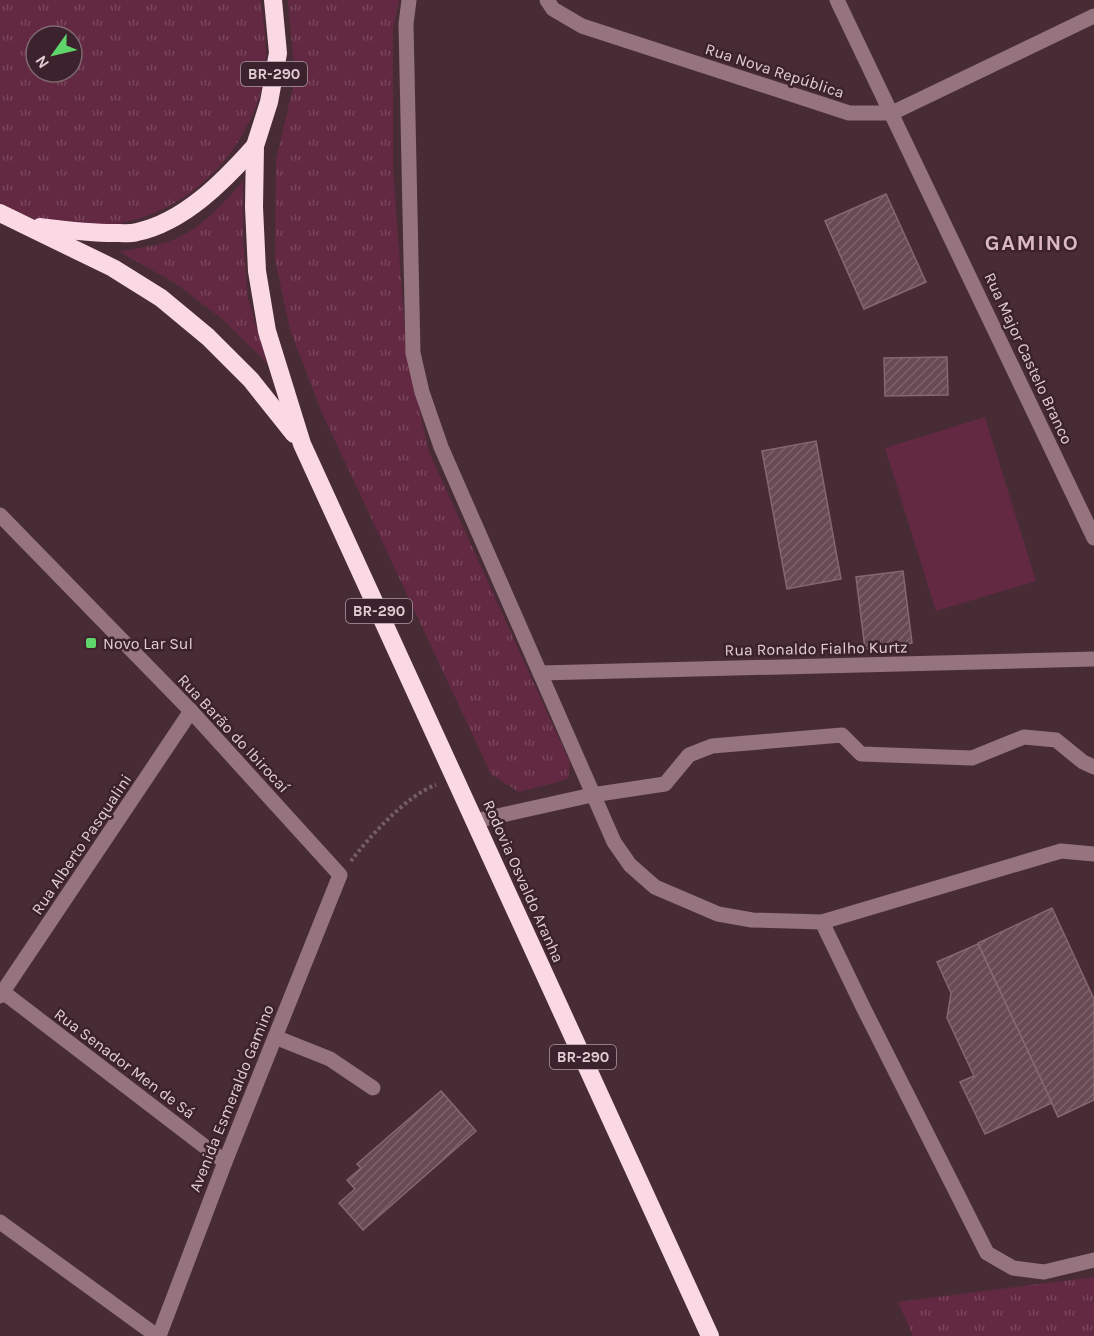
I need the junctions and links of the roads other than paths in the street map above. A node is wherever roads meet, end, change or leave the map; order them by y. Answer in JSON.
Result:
{"nodes":[{"id":1,"x":273,"y":0,"type":"edge"},
{"id":2,"x":409,"y":0,"type":"edge"},
{"id":3,"x":547,"y":0,"type":"edge"},
{"id":4,"x":837,"y":0,"type":"edge"},
{"id":5,"x":1094,"y":16,"type":"edge"},
{"id":6,"x":892,"y":112,"type":"junction"},
{"id":7,"x":255,"y":146,"type":"junction"},
{"id":8,"x":0,"y":213,"type":"edge"},
{"id":9,"x":24,"y":224,"type":"junction"},
{"id":10,"x":302,"y":444,"type":"junction"},
{"id":11,"x":0,"y":515,"type":"edge"},
{"id":12,"x":1094,"y":537,"type":"edge"},
{"id":13,"x":1094,"y":659,"type":"edge"},
{"id":14,"x":540,"y":673,"type":"junction"},
{"id":15,"x":191,"y":711,"type":"junction"},
{"id":16,"x":1094,"y":767,"type":"edge"},
{"id":17,"x":592,"y":795,"type":"junction"},
{"id":18,"x":476,"y":821,"type":"junction"},
{"id":19,"x":1094,"y":854,"type":"edge"},
{"id":20,"x":340,"y":875,"type":"joint"},
{"id":21,"x":822,"y":922,"type":"junction"},
{"id":22,"x":2,"y":994,"type":"edge"},
{"id":23,"x":275,"y":1037,"type":"junction"},
{"id":24,"x":373,"y":1088,"type":"dead end"},
{"id":25,"x":225,"y":1162,"type":"junction"},
{"id":26,"x":0,"y":1222,"type":"edge"},
{"id":27,"x":1094,"y":1260,"type":"edge"},
{"id":28,"x":158,"y":1336,"type":"edge"},
{"id":29,"x":710,"y":1336,"type":"edge"}],
"edges":[{"from":1,"to":7,"type":"highway","number":"BR-290"},
{"from":2,"to":14,"type":"street"},
{"from":3,"to":6,"type":"street","name":"Rua Nova República"},
{"from":4,"to":6,"type":"street","name":"Rua Major Castelo Branco"},
{"from":5,"to":6,"type":"street","name":"Rua Nova República"},
{"from":6,"to":12,"type":"street","name":"Rua Major Castelo Branco"},
{"from":7,"to":9,"type":"highway"},
{"from":7,"to":10,"type":"highway","number":"BR-290"},
{"from":8,"to":9,"type":"highway","number":"BR-290"},
{"from":9,"to":10,"type":"highway","number":"BR-290"},
{"from":10,"to":18,"type":"highway","name":"Rodovia Osvaldo Aranha","number":"BR-290"},
{"from":11,"to":15,"type":"street","name":"Rua Barão do Ibirocaí"},
{"from":13,"to":14,"type":"street","name":"Rua Ronaldo Fialho Kurtz"},
{"from":14,"to":17,"type":"street"},
{"from":15,"to":20,"type":"street","name":"Rua Barão do Ibirocaí"},
{"from":15,"to":22,"type":"street","name":"Rua Alberto Pasqualini"},
{"from":16,"to":17,"type":"street"},
{"from":17,"to":18,"type":"street"},
{"from":17,"to":21,"type":"street"},
{"from":18,"to":29,"type":"highway","name":"Rodovia Osvaldo Aranha","number":"BR-290"},
{"from":19,"to":21,"type":"street"},
{"from":20,"to":23,"type":"street","name":"Avenida Esmeraldo Gamino"},
{"from":21,"to":27,"type":"street"},
{"from":22,"to":25,"type":"street","name":"Rua Senador Men de Sá"},
{"from":23,"to":24,"type":"street"},
{"from":23,"to":25,"type":"street","name":"Avenida Esmeraldo Gamino"},
{"from":25,"to":28,"type":"street","name":"Avenida Esmeraldo Gamino"},
{"from":26,"to":28,"type":"street"}]}
